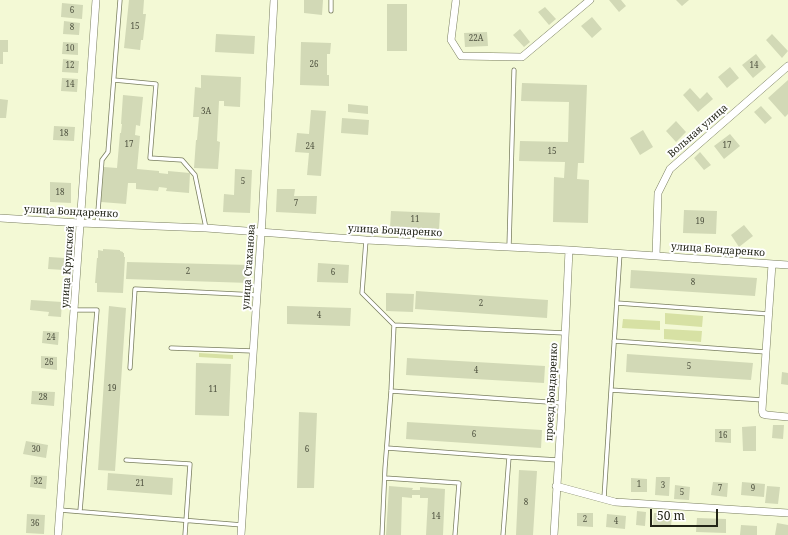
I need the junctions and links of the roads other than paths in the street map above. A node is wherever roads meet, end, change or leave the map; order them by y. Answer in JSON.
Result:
{"nodes":[{"id":1,"x":96,"y":0,"type":"edge"},
{"id":2,"x":120,"y":0,"type":"edge"},
{"id":3,"x":274,"y":0,"type":"edge"},
{"id":4,"x":331,"y":0,"type":"edge"},
{"id":5,"x":456,"y":0,"type":"edge"},
{"id":6,"x":590,"y":0,"type":"edge"},
{"id":7,"x":331,"y":11,"type":"dead end"},
{"id":8,"x":788,"y":66,"type":"edge"},
{"id":9,"x":514,"y":70,"type":"dead end"},
{"id":10,"x":114,"y":80,"type":"junction"},
{"id":11,"x":0,"y":218,"type":"edge"},
{"id":12,"x":80,"y":223,"type":"junction"},
{"id":13,"x":96,"y":224,"type":"junction"},
{"id":14,"x":206,"y":228,"type":"junction"},
{"id":15,"x":261,"y":232,"type":"junction"},
{"id":16,"x":366,"y":240,"type":"junction"},
{"id":17,"x":509,"y":247,"type":"junction"},
{"id":18,"x":569,"y":250,"type":"junction"},
{"id":19,"x":620,"y":253,"type":"junction"},
{"id":20,"x":656,"y":256,"type":"junction"},
{"id":21,"x":772,"y":264,"type":"junction"},
{"id":22,"x":788,"y":265,"type":"edge"},
{"id":23,"x":257,"y":295,"type":"junction"},
{"id":24,"x":617,"y":303,"type":"junction"},
{"id":25,"x":75,"y":310,"type":"junction"},
{"id":26,"x":769,"y":314,"type":"junction"},
{"id":27,"x":394,"y":325,"type":"junction"},
{"id":28,"x":565,"y":333,"type":"junction"},
{"id":29,"x":614,"y":342,"type":"junction"},
{"id":30,"x":171,"y":348,"type":"dead end"},
{"id":31,"x":254,"y":351,"type":"junction"},
{"id":32,"x":766,"y":352,"type":"junction"},
{"id":33,"x":130,"y":368,"type":"dead end"},
{"id":34,"x":611,"y":390,"type":"junction"},
{"id":35,"x":391,"y":391,"type":"junction"},
{"id":36,"x":763,"y":400,"type":"junction"},
{"id":37,"x":562,"y":403,"type":"junction"},
{"id":38,"x":788,"y":416,"type":"edge"},
{"id":39,"x":387,"y":448,"type":"junction"},
{"id":40,"x":509,"y":457,"type":"junction"},
{"id":41,"x":126,"y":460,"type":"dead end"},
{"id":42,"x":558,"y":460,"type":"junction"},
{"id":43,"x":385,"y":478,"type":"junction"},
{"id":44,"x":556,"y":486,"type":"junction"},
{"id":45,"x":604,"y":499,"type":"junction"},
{"id":46,"x":60,"y":510,"type":"junction"},
{"id":47,"x":80,"y":511,"type":"junction"},
{"id":48,"x":788,"y":512,"type":"edge"},
{"id":49,"x":186,"y":520,"type":"junction"},
{"id":50,"x":242,"y":525,"type":"junction"},
{"id":51,"x":58,"y":535,"type":"edge"},
{"id":52,"x":185,"y":535,"type":"edge"},
{"id":53,"x":241,"y":535,"type":"edge"},
{"id":54,"x":382,"y":535,"type":"edge"},
{"id":55,"x":456,"y":535,"type":"edge"},
{"id":56,"x":503,"y":535,"type":"edge"},
{"id":57,"x":554,"y":535,"type":"edge"}],
"edges":[{"from":1,"to":12,"type":"street","name":"улица Крупской"},
{"from":2,"to":10,"type":"lane"},
{"from":3,"to":15,"type":"street","name":"улица Стаханова"},
{"from":4,"to":7,"type":"lane"},
{"from":5,"to":6,"type":"street"},
{"from":8,"to":20,"type":"street","name":"Вольная улица"},
{"from":9,"to":17,"type":"lane"},
{"from":10,"to":13,"type":"lane"},
{"from":10,"to":14,"type":"lane"},
{"from":11,"to":12,"type":"street","name":"улица Бондаренко"},
{"from":12,"to":13,"type":"street","name":"улица Бондаренко"},
{"from":12,"to":25,"type":"street","name":"улица Крупской"},
{"from":13,"to":14,"type":"street","name":"улица Бондаренко"},
{"from":14,"to":15,"type":"street","name":"улица Бондаренко"},
{"from":15,"to":16,"type":"street","name":"улица Бондаренко"},
{"from":15,"to":23,"type":"street","name":"улица Стаханова"},
{"from":16,"to":17,"type":"street","name":"улица Бондаренко"},
{"from":16,"to":27,"type":"lane"},
{"from":17,"to":18,"type":"street","name":"улица Бондаренко"},
{"from":18,"to":19,"type":"street","name":"улица Бондаренко"},
{"from":18,"to":28,"type":"street","name":"проезд Бондаренко"},
{"from":19,"to":20,"type":"street","name":"улица Бондаренко"},
{"from":19,"to":24,"type":"lane"},
{"from":20,"to":21,"type":"street","name":"улица Бондаренко"},
{"from":21,"to":22,"type":"street","name":"улица Бондаренко"},
{"from":21,"to":26,"type":"street"},
{"from":23,"to":31,"type":"street","name":"улица Стаханова"},
{"from":23,"to":33,"type":"lane"},
{"from":24,"to":26,"type":"lane"},
{"from":24,"to":29,"type":"lane"},
{"from":25,"to":46,"type":"street","name":"улица Крупской"},
{"from":25,"to":47,"type":"lane"},
{"from":26,"to":32,"type":"street"},
{"from":27,"to":28,"type":"lane"},
{"from":27,"to":35,"type":"lane"},
{"from":28,"to":37,"type":"street","name":"проезд Бондаренко"},
{"from":29,"to":32,"type":"lane"},
{"from":29,"to":34,"type":"lane"},
{"from":30,"to":31,"type":"lane"},
{"from":31,"to":50,"type":"street","name":"улица Стаханова"},
{"from":32,"to":36,"type":"street"},
{"from":34,"to":36,"type":"lane"},
{"from":34,"to":45,"type":"lane"},
{"from":35,"to":37,"type":"lane"},
{"from":35,"to":39,"type":"lane"},
{"from":36,"to":38,"type":"street"},
{"from":37,"to":42,"type":"street","name":"проезд Бондаренко"},
{"from":39,"to":40,"type":"lane"},
{"from":39,"to":43,"type":"lane"},
{"from":40,"to":42,"type":"lane"},
{"from":40,"to":56,"type":"lane"},
{"from":41,"to":49,"type":"lane"},
{"from":42,"to":44,"type":"street","name":"проезд Бондаренко"},
{"from":43,"to":54,"type":"lane"},
{"from":43,"to":55,"type":"lane"},
{"from":44,"to":45,"type":"street"},
{"from":44,"to":57,"type":"street","name":"проезд Бондаренко"},
{"from":45,"to":48,"type":"street"},
{"from":46,"to":47,"type":"lane"},
{"from":46,"to":51,"type":"street","name":"улица Крупской"},
{"from":47,"to":49,"type":"lane"},
{"from":49,"to":50,"type":"lane"},
{"from":49,"to":52,"type":"lane"},
{"from":50,"to":53,"type":"street","name":"улица Стаханова"}]}
